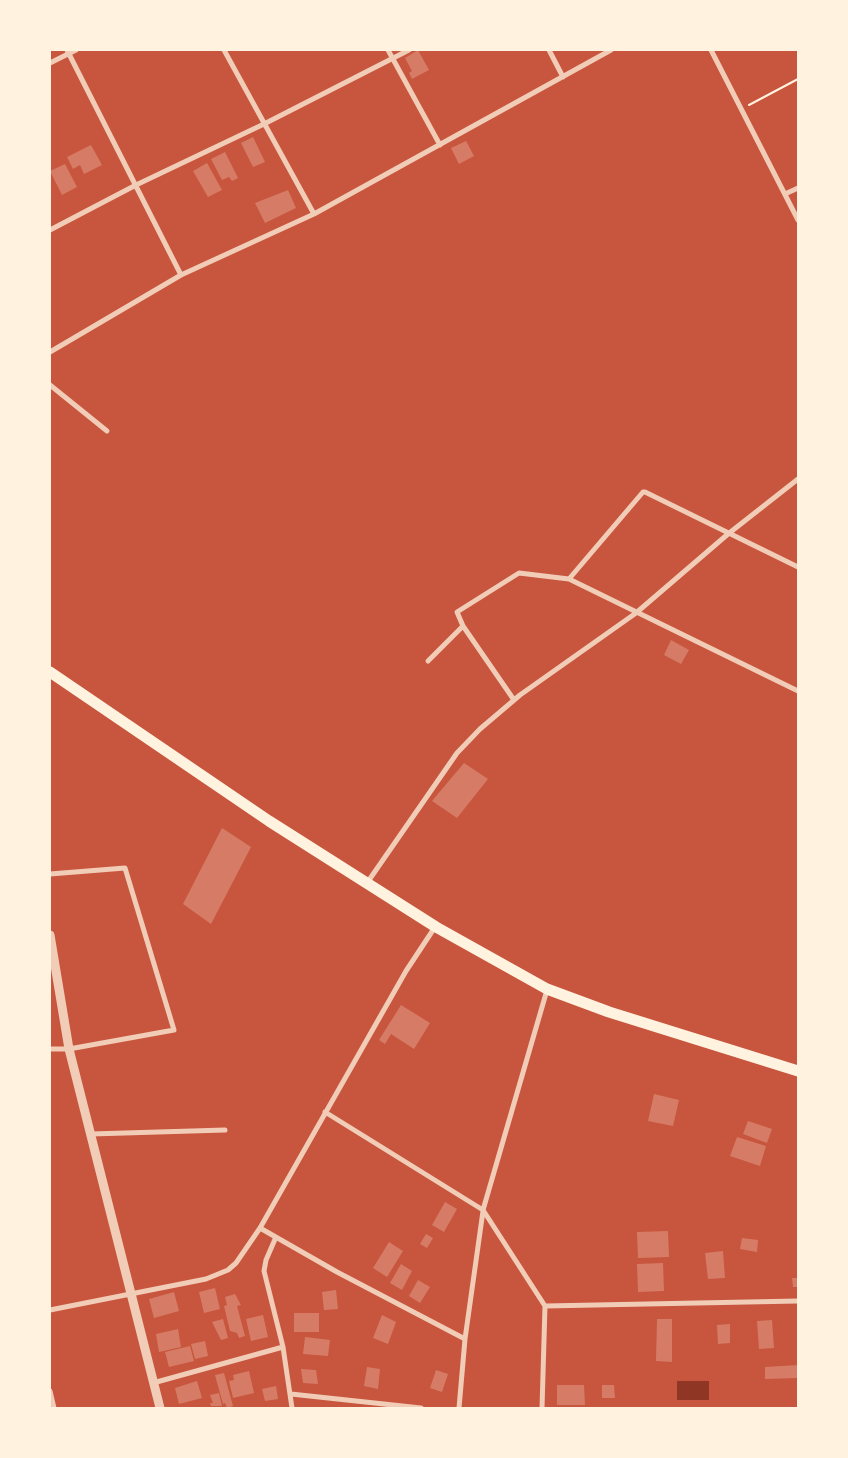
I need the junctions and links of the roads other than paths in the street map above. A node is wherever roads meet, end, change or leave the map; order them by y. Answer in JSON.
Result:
{"nodes":[{"id":1,"x":76,"y":50,"type":"edge"},
{"id":2,"x":224,"y":50,"type":"edge"},
{"id":3,"x":388,"y":50,"type":"edge"},
{"id":4,"x":409,"y":50,"type":"edge"},
{"id":5,"x":549,"y":50,"type":"edge"},
{"id":6,"x":611,"y":50,"type":"edge"},
{"id":7,"x":711,"y":50,"type":"edge"},
{"id":8,"x":68,"y":52,"type":"edge"},
{"id":9,"x":393,"y":59,"type":"junction"},
{"id":10,"x":50,"y":63,"type":"edge"},
{"id":11,"x":563,"y":77,"type":"junction"},
{"id":12,"x":264,"y":124,"type":"junction"},
{"id":13,"x":440,"y":145,"type":"junction"},
{"id":14,"x":136,"y":185,"type":"junction"},
{"id":15,"x":798,"y":188,"type":"edge"},
{"id":16,"x":785,"y":194,"type":"junction"},
{"id":17,"x":314,"y":214,"type":"junction"},
{"id":18,"x":798,"y":220,"type":"edge"},
{"id":19,"x":50,"y":230,"type":"edge"},
{"id":20,"x":181,"y":275,"type":"junction"},
{"id":21,"x":50,"y":352,"type":"edge"},
{"id":22,"x":50,"y":385,"type":"edge"},
{"id":23,"x":107,"y":431,"type":"dead end"},
{"id":24,"x":798,"y":479,"type":"edge"},
{"id":25,"x":728,"y":534,"type":"junction"},
{"id":26,"x":798,"y":567,"type":"edge"},
{"id":27,"x":569,"y":579,"type":"junction"},
{"id":28,"x":636,"y":613,"type":"junction"},
{"id":29,"x":463,"y":626,"type":"junction"},
{"id":30,"x":428,"y":661,"type":"dead end"},
{"id":31,"x":50,"y":672,"type":"edge"},
{"id":32,"x":798,"y":691,"type":"edge"},
{"id":33,"x":514,"y":700,"type":"junction"},
{"id":34,"x":50,"y":874,"type":"edge"},
{"id":35,"x":367,"y":883,"type":"junction"},
{"id":36,"x":436,"y":927,"type":"junction"},
{"id":37,"x":50,"y":935,"type":"edge"},
{"id":38,"x":547,"y":989,"type":"junction"},
{"id":39,"x":50,"y":1049,"type":"edge"},
{"id":40,"x":69,"y":1049,"type":"junction"},
{"id":41,"x":798,"y":1070,"type":"edge"},
{"id":42,"x":325,"y":1112,"type":"junction"},
{"id":43,"x":226,"y":1130,"type":"dead end"},
{"id":44,"x":90,"y":1134,"type":"junction"},
{"id":45,"x":483,"y":1210,"type":"junction"},
{"id":46,"x":260,"y":1228,"type":"junction"},
{"id":47,"x":276,"y":1237,"type":"junction"},
{"id":48,"x":130,"y":1295,"type":"junction"},
{"id":49,"x":798,"y":1301,"type":"edge"},
{"id":50,"x":545,"y":1306,"type":"junction"},
{"id":51,"x":50,"y":1310,"type":"edge"},
{"id":52,"x":465,"y":1339,"type":"junction"},
{"id":53,"x":283,"y":1347,"type":"junction"},
{"id":54,"x":153,"y":1383,"type":"junction"},
{"id":55,"x":50,"y":1393,"type":"edge"},
{"id":56,"x":291,"y":1394,"type":"junction"},
{"id":57,"x":54,"y":1408,"type":"edge"},
{"id":58,"x":160,"y":1408,"type":"edge"},
{"id":59,"x":292,"y":1408,"type":"edge"},
{"id":60,"x":421,"y":1408,"type":"edge"},
{"id":61,"x":458,"y":1408,"type":"edge"},
{"id":62,"x":542,"y":1408,"type":"edge"}],
"edges":[{"from":1,"to":8,"type":"street"},
{"from":2,"to":12,"type":"street"},
{"from":3,"to":9,"type":"street"},
{"from":4,"to":9,"type":"street"},
{"from":5,"to":11,"type":"street"},
{"from":6,"to":11,"type":"street"},
{"from":7,"to":16,"type":"street"},
{"from":8,"to":10,"type":"street"},
{"from":8,"to":14,"type":"street"},
{"from":9,"to":12,"type":"street"},
{"from":9,"to":13,"type":"street"},
{"from":11,"to":13,"type":"street"},
{"from":12,"to":14,"type":"street"},
{"from":12,"to":17,"type":"street"},
{"from":13,"to":17,"type":"street"},
{"from":14,"to":19,"type":"street"},
{"from":14,"to":20,"type":"street"},
{"from":15,"to":16,"type":"street"},
{"from":16,"to":18,"type":"street"},
{"from":17,"to":20,"type":"street"},
{"from":20,"to":21,"type":"street"},
{"from":22,"to":23,"type":"street"},
{"from":24,"to":25,"type":"street"},
{"from":25,"to":26,"type":"street"},
{"from":25,"to":27,"type":"street"},
{"from":25,"to":28,"type":"street"},
{"from":27,"to":28,"type":"street"},
{"from":27,"to":29,"type":"street"},
{"from":28,"to":32,"type":"street"},
{"from":28,"to":33,"type":"street"},
{"from":29,"to":30,"type":"street"},
{"from":29,"to":33,"type":"street"},
{"from":31,"to":35,"type":"highway"},
{"from":33,"to":35,"type":"street"},
{"from":34,"to":40,"type":"street"},
{"from":35,"to":36,"type":"highway"},
{"from":36,"to":38,"type":"highway"},
{"from":36,"to":42,"type":"street"},
{"from":37,"to":40,"type":"street"},
{"from":38,"to":41,"type":"highway"},
{"from":38,"to":45,"type":"street"},
{"from":39,"to":40,"type":"street"},
{"from":40,"to":44,"type":"street"},
{"from":42,"to":45,"type":"street"},
{"from":42,"to":46,"type":"street"},
{"from":43,"to":44,"type":"street"},
{"from":44,"to":48,"type":"street"},
{"from":45,"to":50,"type":"street"},
{"from":45,"to":52,"type":"street"},
{"from":46,"to":47,"type":"street"},
{"from":46,"to":48,"type":"street"},
{"from":47,"to":52,"type":"street"},
{"from":47,"to":53,"type":"street"},
{"from":48,"to":51,"type":"street"},
{"from":48,"to":54,"type":"street"},
{"from":49,"to":50,"type":"street"},
{"from":50,"to":62,"type":"street"},
{"from":52,"to":61,"type":"street"},
{"from":53,"to":54,"type":"street"},
{"from":53,"to":56,"type":"street"},
{"from":54,"to":58,"type":"street"},
{"from":55,"to":57,"type":"street"},
{"from":56,"to":59,"type":"street"},
{"from":56,"to":60,"type":"street"}]}
